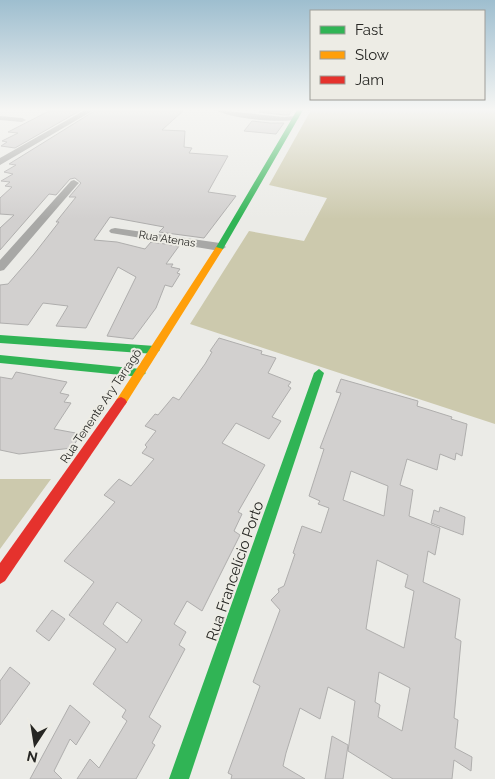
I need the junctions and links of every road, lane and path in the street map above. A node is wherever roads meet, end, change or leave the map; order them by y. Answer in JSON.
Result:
{"nodes":[{"id":1,"x":21,"y":146,"type":"edge"},
{"id":2,"x":276,"y":146,"type":"edge"},
{"id":3,"x":5,"y":155,"type":"edge"},
{"id":4,"x":0,"y":162,"type":"edge"},
{"id":5,"x":74,"y":183,"type":"dead end"},
{"id":6,"x":240,"y":211,"type":"junction"},
{"id":7,"x":253,"y":215,"type":"dead end"},
{"id":8,"x":245,"y":225,"type":"dead end"},
{"id":9,"x":115,"y":231,"type":"dead end"},
{"id":10,"x":220,"y":247,"type":"junction"},
{"id":11,"x":0,"y":267,"type":"edge"},
{"id":12,"x":0,"y":338,"type":"edge"},
{"id":13,"x":155,"y":350,"type":"junction"},
{"id":14,"x":0,"y":358,"type":"edge"},
{"id":15,"x":141,"y":373,"type":"junction"},
{"id":16,"x":319,"y":373,"type":"dead end"},
{"id":17,"x":0,"y":576,"type":"edge"},
{"id":18,"x":179,"y":779,"type":"edge"}],
"edges":[{"from":1,"to":3,"type":"street"},
{"from":2,"to":6,"type":"main road","name":"Rua Tenente Ary Tarragô"},
{"from":3,"to":4,"type":"street"},
{"from":5,"to":11,"type":"street"},
{"from":6,"to":7,"type":"main road"},
{"from":6,"to":10,"type":"main road","name":"Rua Tenente Ary Tarragô"},
{"from":8,"to":10,"type":"main road","name":"Rua Tenente Ary Tarragô"},
{"from":9,"to":10,"type":"street","name":"Rua Atenas"},
{"from":10,"to":13,"type":"main road","name":"Rua Tenente Ary Tarragô"},
{"from":12,"to":13,"type":"main road"},
{"from":13,"to":15,"type":"main road","name":"Rua Tenente Ary Tarragô"},
{"from":14,"to":15,"type":"main road"},
{"from":15,"to":17,"type":"main road","name":"Rua Tenente Ary Tarragô"},
{"from":16,"to":18,"type":"main road","name":"Rua Francelício Porto"}]}
